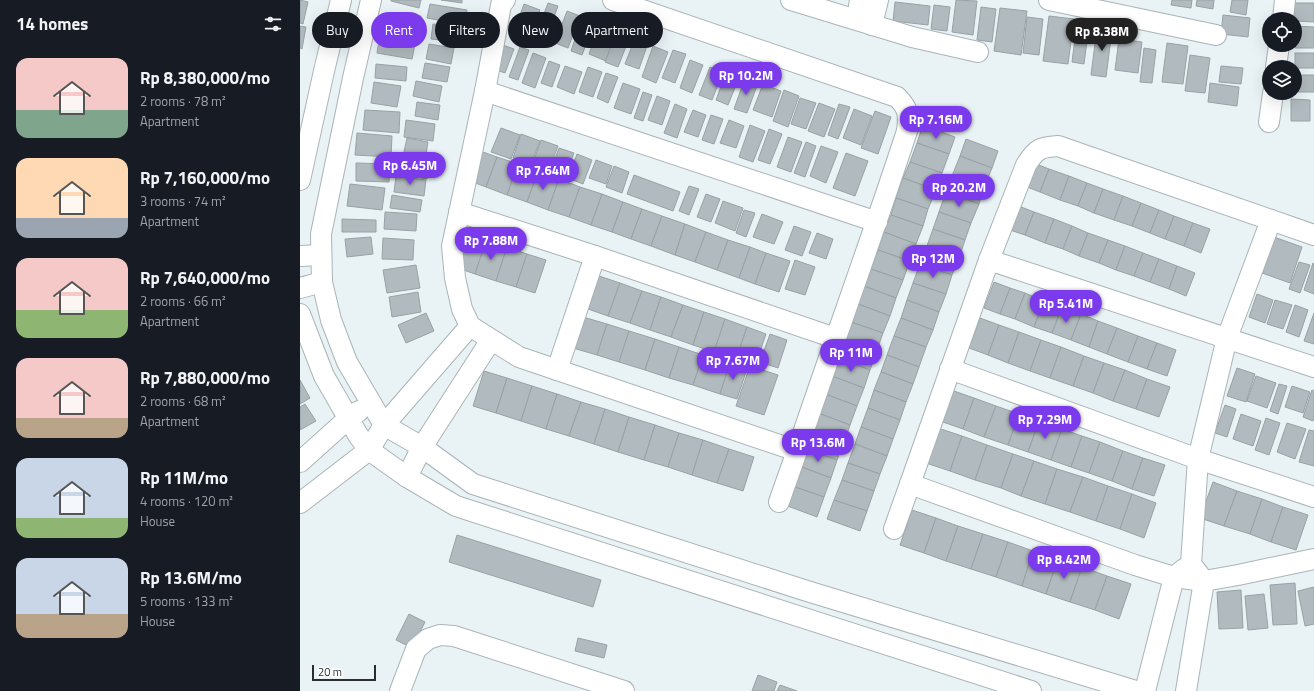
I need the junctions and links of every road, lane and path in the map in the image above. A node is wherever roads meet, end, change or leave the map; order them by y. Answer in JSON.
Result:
{"nodes":[{"id":1,"x":341,"y":0,"type":"edge"},
{"id":2,"x":371,"y":0,"type":"edge"},
{"id":3,"x":505,"y":0,"type":"edge"},
{"id":4,"x":613,"y":0,"type":"edge"},
{"id":5,"x":791,"y":0,"type":"edge"},
{"id":6,"x":860,"y":0,"type":"edge"},
{"id":7,"x":878,"y":0,"type":"edge"},
{"id":8,"x":1049,"y":0,"type":"edge"},
{"id":9,"x":1285,"y":0,"type":"edge"},
{"id":10,"x":1284,"y":12,"type":"edge"},
{"id":11,"x":864,"y":22,"type":"junction"},
{"id":12,"x":1216,"y":35,"type":"dead end"},
{"id":13,"x":978,"y":52,"type":"dead end"},
{"id":14,"x":324,"y":71,"type":"junction"},
{"id":15,"x":353,"y":78,"type":"junction"},
{"id":16,"x":485,"y":90,"type":"junction"},
{"id":17,"x":1272,"y":100,"type":"edge"},
{"id":18,"x":1269,"y":122,"type":"dead end"},
{"id":19,"x":300,"y":180,"type":"edge"},
{"id":20,"x":459,"y":212,"type":"junction"},
{"id":21,"x":1271,"y":220,"type":"junction"},
{"id":22,"x":877,"y":222,"type":"junction"},
{"id":23,"x":1314,"y":235,"type":"edge"},
{"id":24,"x":321,"y":255,"type":"junction"},
{"id":25,"x":300,"y":256,"type":"edge"},
{"id":26,"x":594,"y":256,"type":"junction"},
{"id":27,"x":989,"y":260,"type":"junction"},
{"id":28,"x":322,"y":282,"type":"junction"},
{"id":29,"x":300,"y":288,"type":"edge"},
{"id":30,"x":300,"y":314,"type":"edge"},
{"id":31,"x":470,"y":326,"type":"junction"},
{"id":32,"x":835,"y":338,"type":"junction"},
{"id":33,"x":1227,"y":338,"type":"junction"},
{"id":34,"x":491,"y":340,"type":"junction"},
{"id":35,"x":1314,"y":367,"type":"edge"},
{"id":36,"x":950,"y":369,"type":"junction"},
{"id":37,"x":557,"y":370,"type":"junction"},
{"id":38,"x":371,"y":403,"type":"junction"},
{"id":39,"x":349,"y":418,"type":"junction"},
{"id":40,"x":384,"y":425,"type":"junction"},
{"id":41,"x":422,"y":447,"type":"junction"},
{"id":42,"x":369,"y":450,"type":"junction"},
{"id":43,"x":797,"y":451,"type":"junction"},
{"id":44,"x":1198,"y":459,"type":"junction"},
{"id":45,"x":300,"y":462,"type":"edge"},
{"id":46,"x":407,"y":477,"type":"junction"},
{"id":47,"x":910,"y":484,"type":"junction"},
{"id":48,"x":1314,"y":497,"type":"edge"},
{"id":49,"x":779,"y":502,"type":"dead end"},
{"id":50,"x":300,"y":504,"type":"edge"},
{"id":51,"x":894,"y":529,"type":"dead end"},
{"id":52,"x":1314,"y":559,"type":"edge"},
{"id":53,"x":1190,"y":564,"type":"junction"},
{"id":54,"x":1174,"y":577,"type":"junction"},
{"id":55,"x":1204,"y":581,"type":"junction"},
{"id":56,"x":807,"y":591,"type":"junction"},
{"id":57,"x":799,"y":617,"type":"junction"},
{"id":58,"x":400,"y":691,"type":"edge"},
{"id":59,"x":624,"y":691,"type":"edge"},
{"id":60,"x":1031,"y":691,"type":"edge"},
{"id":61,"x":1136,"y":691,"type":"edge"},
{"id":62,"x":1145,"y":691,"type":"edge"},
{"id":63,"x":1186,"y":691,"type":"edge"}],
"edges":[{"from":1,"to":14,"type":"street"},
{"from":2,"to":15,"type":"street"},
{"from":3,"to":16,"type":"street"},
{"from":4,"to":22,"type":"street"},
{"from":5,"to":11,"type":"street"},
{"from":6,"to":11,"type":"street"},
{"from":7,"to":11,"type":"street"},
{"from":8,"to":12,"type":"street"},
{"from":9,"to":10,"type":"street"},
{"from":11,"to":13,"type":"street"},
{"from":14,"to":15,"type":"street"},
{"from":14,"to":19,"type":"street"},
{"from":15,"to":24,"type":"street"},
{"from":16,"to":20,"type":"street"},
{"from":16,"to":22,"type":"street"},
{"from":17,"to":18,"type":"street"},
{"from":20,"to":26,"type":"street"},
{"from":20,"to":31,"type":"street"},
{"from":21,"to":23,"type":"street"},
{"from":21,"to":27,"type":"street"},
{"from":21,"to":33,"type":"street"},
{"from":22,"to":32,"type":"street"},
{"from":24,"to":25,"type":"street"},
{"from":24,"to":28,"type":"street"},
{"from":26,"to":32,"type":"street"},
{"from":26,"to":37,"type":"street"},
{"from":27,"to":33,"type":"street"},
{"from":27,"to":36,"type":"street"},
{"from":28,"to":29,"type":"street"},
{"from":28,"to":38,"type":"street"},
{"from":30,"to":39,"type":"street"},
{"from":31,"to":34,"type":"street"},
{"from":31,"to":40,"type":"street"},
{"from":32,"to":43,"type":"street"},
{"from":33,"to":35,"type":"street"},
{"from":33,"to":44,"type":"street"},
{"from":34,"to":37,"type":"street"},
{"from":34,"to":41,"type":"street"},
{"from":36,"to":44,"type":"street"},
{"from":36,"to":47,"type":"street"},
{"from":37,"to":43,"type":"street"},
{"from":38,"to":39,"type":"street"},
{"from":38,"to":40,"type":"street"},
{"from":39,"to":42,"type":"street"},
{"from":39,"to":45,"type":"street"},
{"from":40,"to":41,"type":"street"},
{"from":40,"to":42,"type":"street"},
{"from":41,"to":46,"type":"street"},
{"from":41,"to":56,"type":"street"},
{"from":42,"to":46,"type":"street"},
{"from":42,"to":50,"type":"street"},
{"from":43,"to":49,"type":"street"},
{"from":44,"to":48,"type":"street"},
{"from":44,"to":53,"type":"street"},
{"from":46,"to":57,"type":"street"},
{"from":47,"to":51,"type":"street"},
{"from":47,"to":54,"type":"street"},
{"from":52,"to":55,"type":"street"},
{"from":53,"to":54,"type":"street"},
{"from":53,"to":55,"type":"street"},
{"from":54,"to":55,"type":"street"},
{"from":54,"to":62,"type":"street"},
{"from":55,"to":63,"type":"street"},
{"from":56,"to":57,"type":"street"},
{"from":56,"to":61,"type":"street"},
{"from":57,"to":60,"type":"street"},
{"from":58,"to":59,"type":"street"}]}
